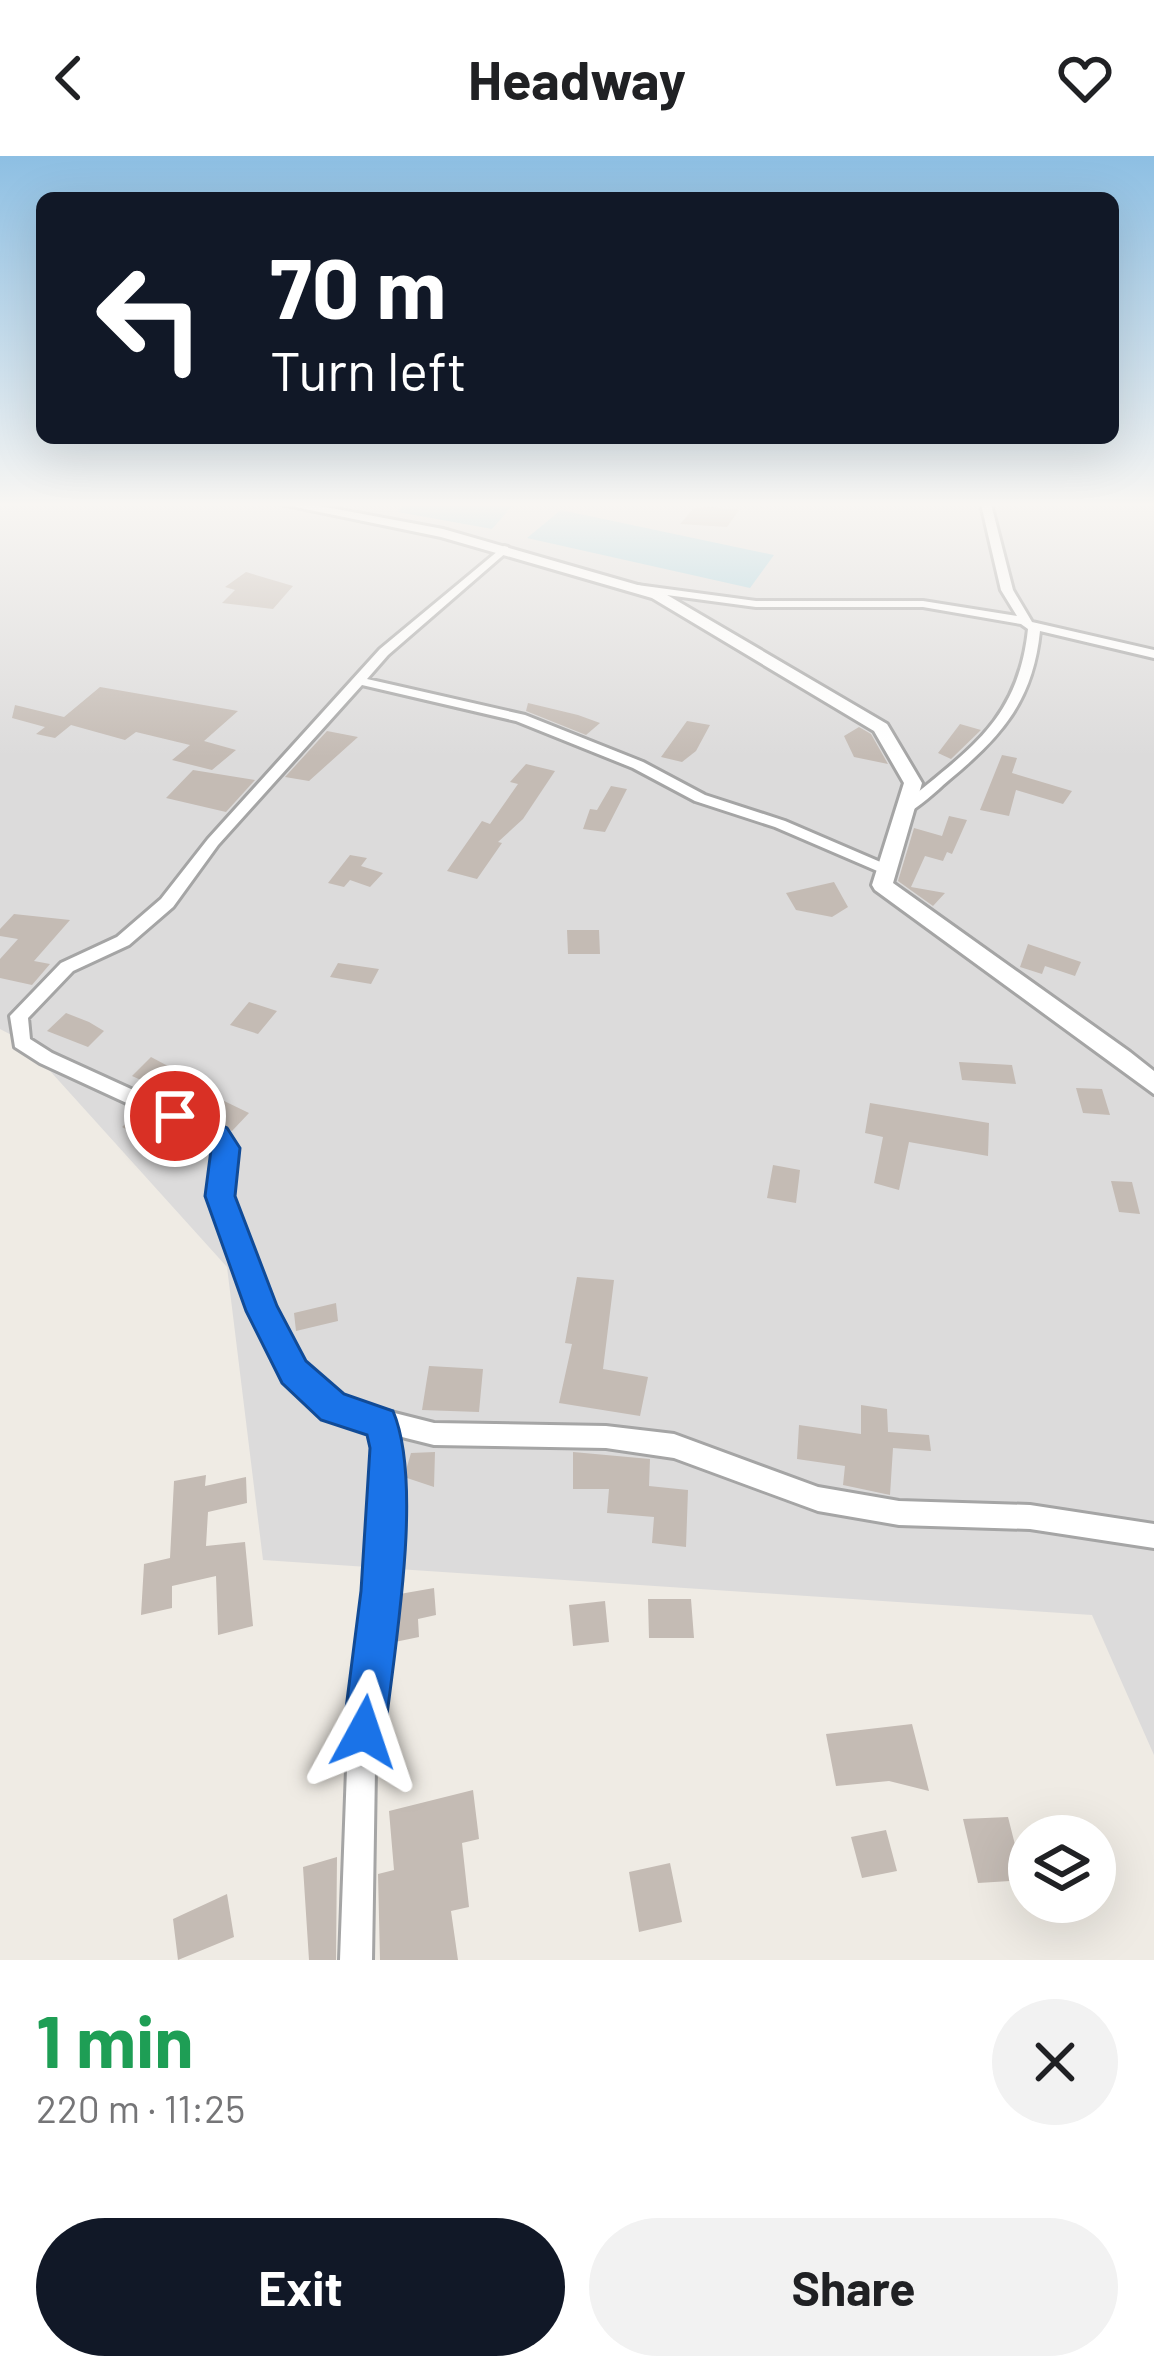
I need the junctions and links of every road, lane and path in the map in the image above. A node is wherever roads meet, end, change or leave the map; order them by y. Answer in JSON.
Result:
{"nodes":[{"id":1,"x":461,"y":588,"type":"edge"},
{"id":2,"x":637,"y":588,"type":"edge"},
{"id":3,"x":638,"y":588,"type":"edge"},
{"id":4,"x":1007,"y":588,"type":"edge"},
{"id":5,"x":1030,"y":624,"type":"junction"},
{"id":6,"x":1154,"y":654,"type":"edge"},
{"id":7,"x":359,"y":681,"type":"junction"},
{"id":8,"x":904,"y":811,"type":"junction"},
{"id":9,"x":886,"y":870,"type":"junction"},
{"id":10,"x":1154,"y":1085,"type":"edge"},
{"id":11,"x":380,"y":1423,"type":"junction"},
{"id":12,"x":1154,"y":1536,"type":"edge"},
{"id":13,"x":356,"y":1960,"type":"edge"}],
"edges":[{"from":1,"to":7,"type":"street"},
{"from":2,"to":8,"type":"street"},
{"from":3,"to":5,"type":"street"},
{"from":4,"to":5,"type":"street"},
{"from":5,"to":6,"type":"street"},
{"from":5,"to":8,"type":"street"},
{"from":7,"to":9,"type":"street"},
{"from":7,"to":11,"type":"street"},
{"from":8,"to":9,"type":"street"},
{"from":9,"to":10,"type":"street"},
{"from":11,"to":12,"type":"street"},
{"from":11,"to":13,"type":"street"}]}
